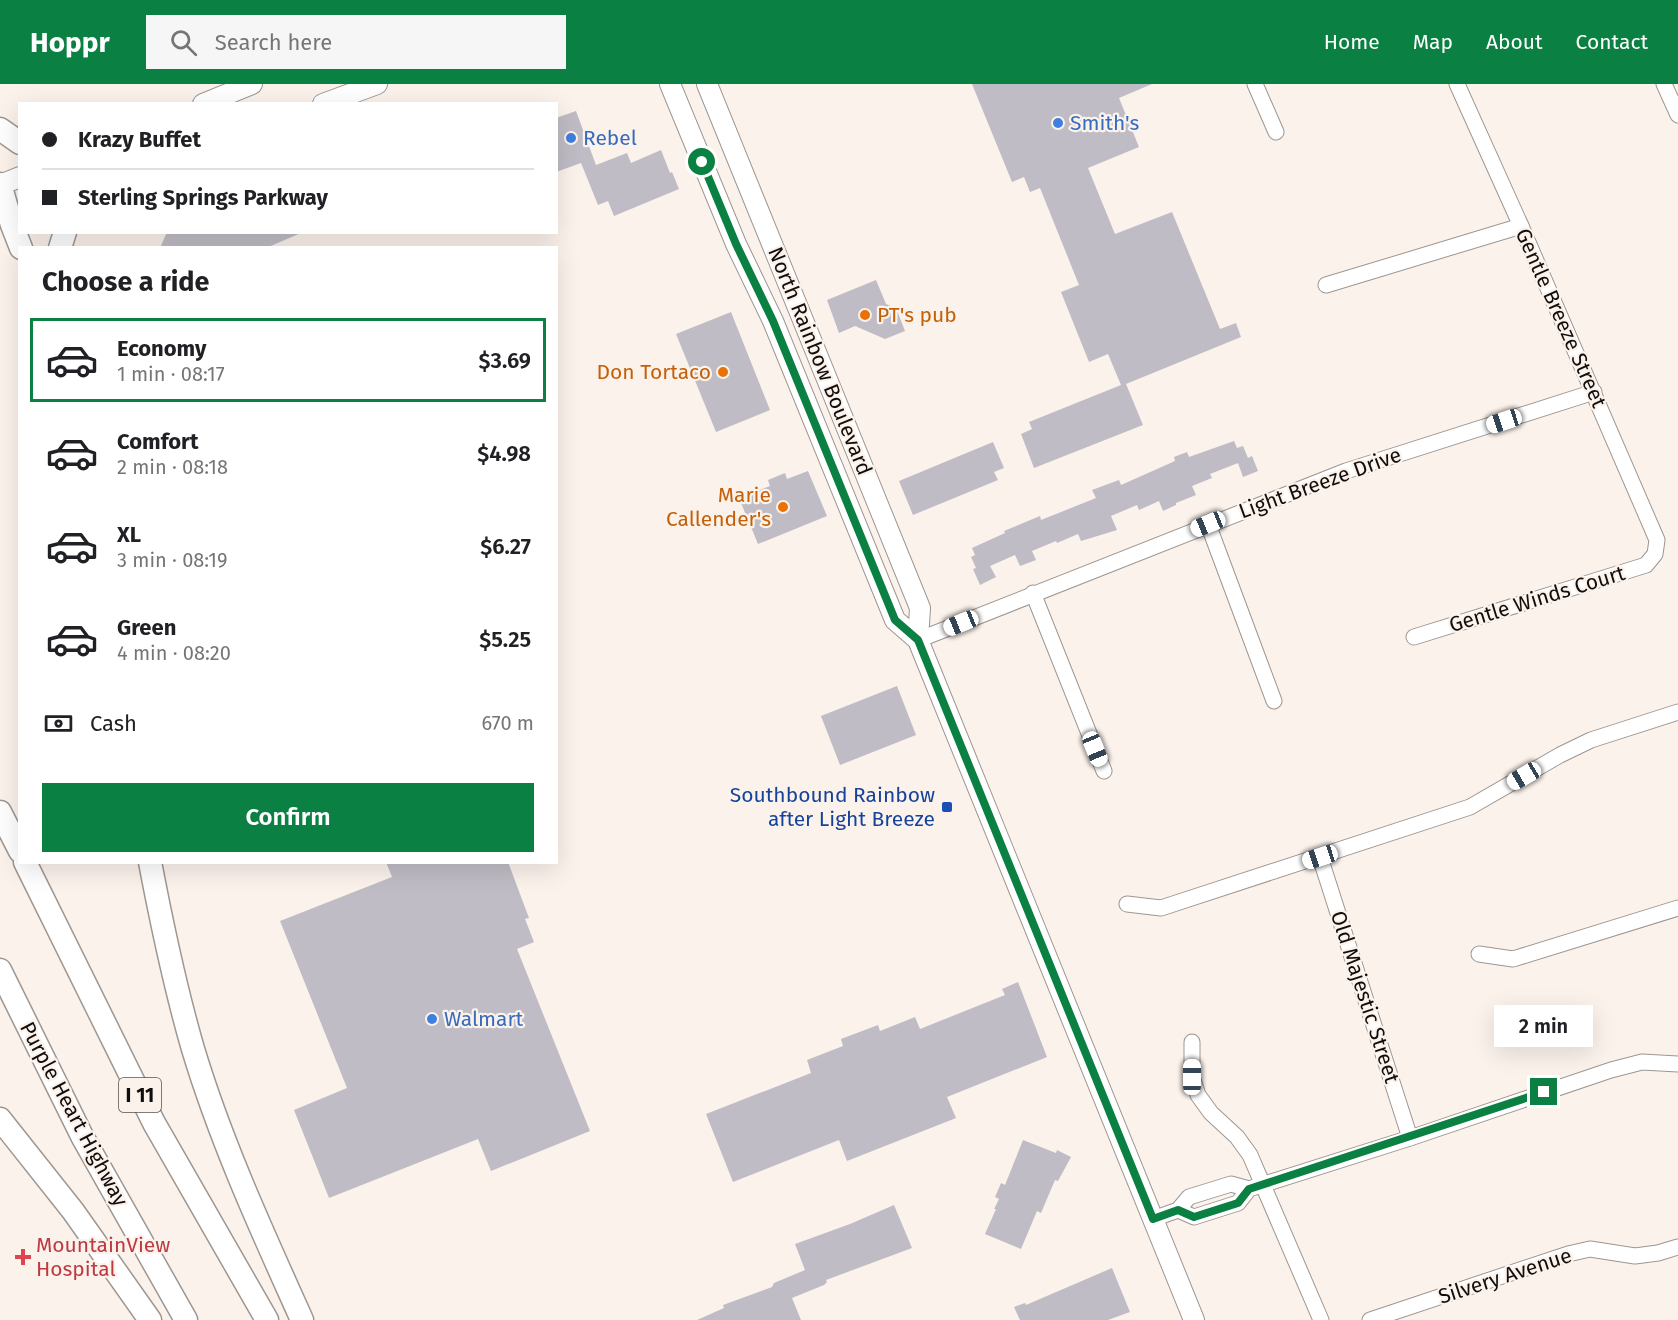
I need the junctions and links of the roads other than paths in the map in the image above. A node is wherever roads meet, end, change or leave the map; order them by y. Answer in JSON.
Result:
{"nodes":[{"id":1,"x":252,"y":84,"type":"edge"},
{"id":2,"x":377,"y":84,"type":"edge"},
{"id":3,"x":670,"y":84,"type":"edge"},
{"id":4,"x":707,"y":84,"type":"edge"},
{"id":5,"x":1256,"y":84,"type":"edge"},
{"id":6,"x":1456,"y":84,"type":"edge"},
{"id":7,"x":1664,"y":84,"type":"edge"},
{"id":8,"x":208,"y":102,"type":"edge"},
{"id":9,"x":328,"y":102,"type":"edge"},
{"id":10,"x":1678,"y":115,"type":"edge"},
{"id":11,"x":0,"y":129,"type":"edge"},
{"id":12,"x":1276,"y":132,"type":"dead end"},
{"id":13,"x":18,"y":142,"type":"edge"},
{"id":14,"x":18,"y":178,"type":"edge"},
{"id":15,"x":0,"y":184,"type":"edge"},
{"id":16,"x":10,"y":226,"type":"edge"},
{"id":17,"x":1521,"y":226,"type":"junction"},
{"id":18,"x":20,"y":246,"type":"edge"},
{"id":19,"x":1326,"y":285,"type":"dead end"},
{"id":20,"x":1594,"y":392,"type":"junction"},
{"id":21,"x":844,"y":420,"type":"junction"},
{"id":22,"x":818,"y":429,"type":"junction"},
{"id":23,"x":1208,"y":524,"type":"junction"},
{"id":24,"x":1655,"y":554,"type":"joint"},
{"id":25,"x":1033,"y":593,"type":"junction"},
{"id":26,"x":1414,"y":637,"type":"dead end"},
{"id":27,"x":918,"y":640,"type":"junction"},
{"id":28,"x":1274,"y":701,"type":"dead end"},
{"id":29,"x":1678,"y":712,"type":"edge"},
{"id":30,"x":1104,"y":771,"type":"dead end"},
{"id":31,"x":0,"y":812,"type":"edge"},
{"id":32,"x":18,"y":847,"type":"edge"},
{"id":33,"x":1320,"y":857,"type":"junction"},
{"id":34,"x":26,"y":864,"type":"edge"},
{"id":35,"x":150,"y":864,"type":"edge"},
{"id":36,"x":1126,"y":904,"type":"dead end"},
{"id":37,"x":1678,"y":908,"type":"edge"},
{"id":38,"x":1479,"y":954,"type":"dead end"},
{"id":39,"x":0,"y":970,"type":"edge"},
{"id":40,"x":1192,"y":1042,"type":"dead end"},
{"id":41,"x":1678,"y":1064,"type":"edge"},
{"id":42,"x":0,"y":1119,"type":"edge"},
{"id":43,"x":1410,"y":1138,"type":"junction"},
{"id":44,"x":1256,"y":1187,"type":"junction"},
{"id":45,"x":1153,"y":1219,"type":"junction"},
{"id":46,"x":1678,"y":1247,"type":"edge"},
{"id":47,"x":150,"y":1320,"type":"edge"},
{"id":48,"x":186,"y":1320,"type":"edge"},
{"id":49,"x":267,"y":1320,"type":"edge"},
{"id":50,"x":302,"y":1320,"type":"edge"},
{"id":51,"x":1194,"y":1320,"type":"edge"},
{"id":52,"x":1321,"y":1320,"type":"edge"},
{"id":53,"x":1370,"y":1320,"type":"edge"}],
"edges":[{"from":1,"to":8,"type":"main road"},
{"from":2,"to":9,"type":"main road"},
{"from":3,"to":22,"type":"main road","name":"North Rainbow Boulevard"},
{"from":4,"to":21,"type":"main road","name":"North Rainbow Boulevard"},
{"from":5,"to":12,"type":"street"},
{"from":6,"to":17,"type":"street","name":"Gentle Breeze Street"},
{"from":7,"to":10,"type":"street"},
{"from":11,"to":13,"type":"highway"},
{"from":14,"to":15,"type":"main road"},
{"from":15,"to":16,"type":"highway"},
{"from":16,"to":18,"type":"highway"},
{"from":17,"to":19,"type":"street"},
{"from":17,"to":20,"type":"street","name":"Gentle Breeze Street"},
{"from":20,"to":23,"type":"street","name":"Light Breeze Drive"},
{"from":20,"to":24,"type":"street","name":"Gentle Breeze Street"},
{"from":21,"to":22,"type":"main road"},
{"from":21,"to":27,"type":"main road","name":"North Rainbow Boulevard"},
{"from":22,"to":27,"type":"main road","name":"North Rainbow Boulevard"},
{"from":23,"to":25,"type":"street","name":"Light Breeze Drive"},
{"from":23,"to":28,"type":"street"},
{"from":24,"to":26,"type":"street","name":"Gentle Winds Court"},
{"from":25,"to":27,"type":"street","name":"Light Breeze Drive"},
{"from":25,"to":30,"type":"street"},
{"from":27,"to":45,"type":"main road","name":"North Rainbow Boulevard"},
{"from":29,"to":33,"type":"street"},
{"from":31,"to":32,"type":"highway"},
{"from":33,"to":36,"type":"street"},
{"from":33,"to":43,"type":"street","name":"Old Majestic Street"},
{"from":34,"to":49,"type":"highway","number":"I 11"},
{"from":35,"to":50,"type":"highway"},
{"from":37,"to":38,"type":"street"},
{"from":39,"to":48,"type":"highway","name":"Purple Heart Highway"},
{"from":40,"to":44,"type":"street"},
{"from":41,"to":43,"type":"street"},
{"from":42,"to":47,"type":"highway"},
{"from":43,"to":44,"type":"street"},
{"from":44,"to":45,"type":"street"},
{"from":44,"to":52,"type":"street"},
{"from":45,"to":51,"type":"main road","name":"North Rainbow Boulevard"},
{"from":46,"to":53,"type":"street","name":"Silvery Avenue"}]}
